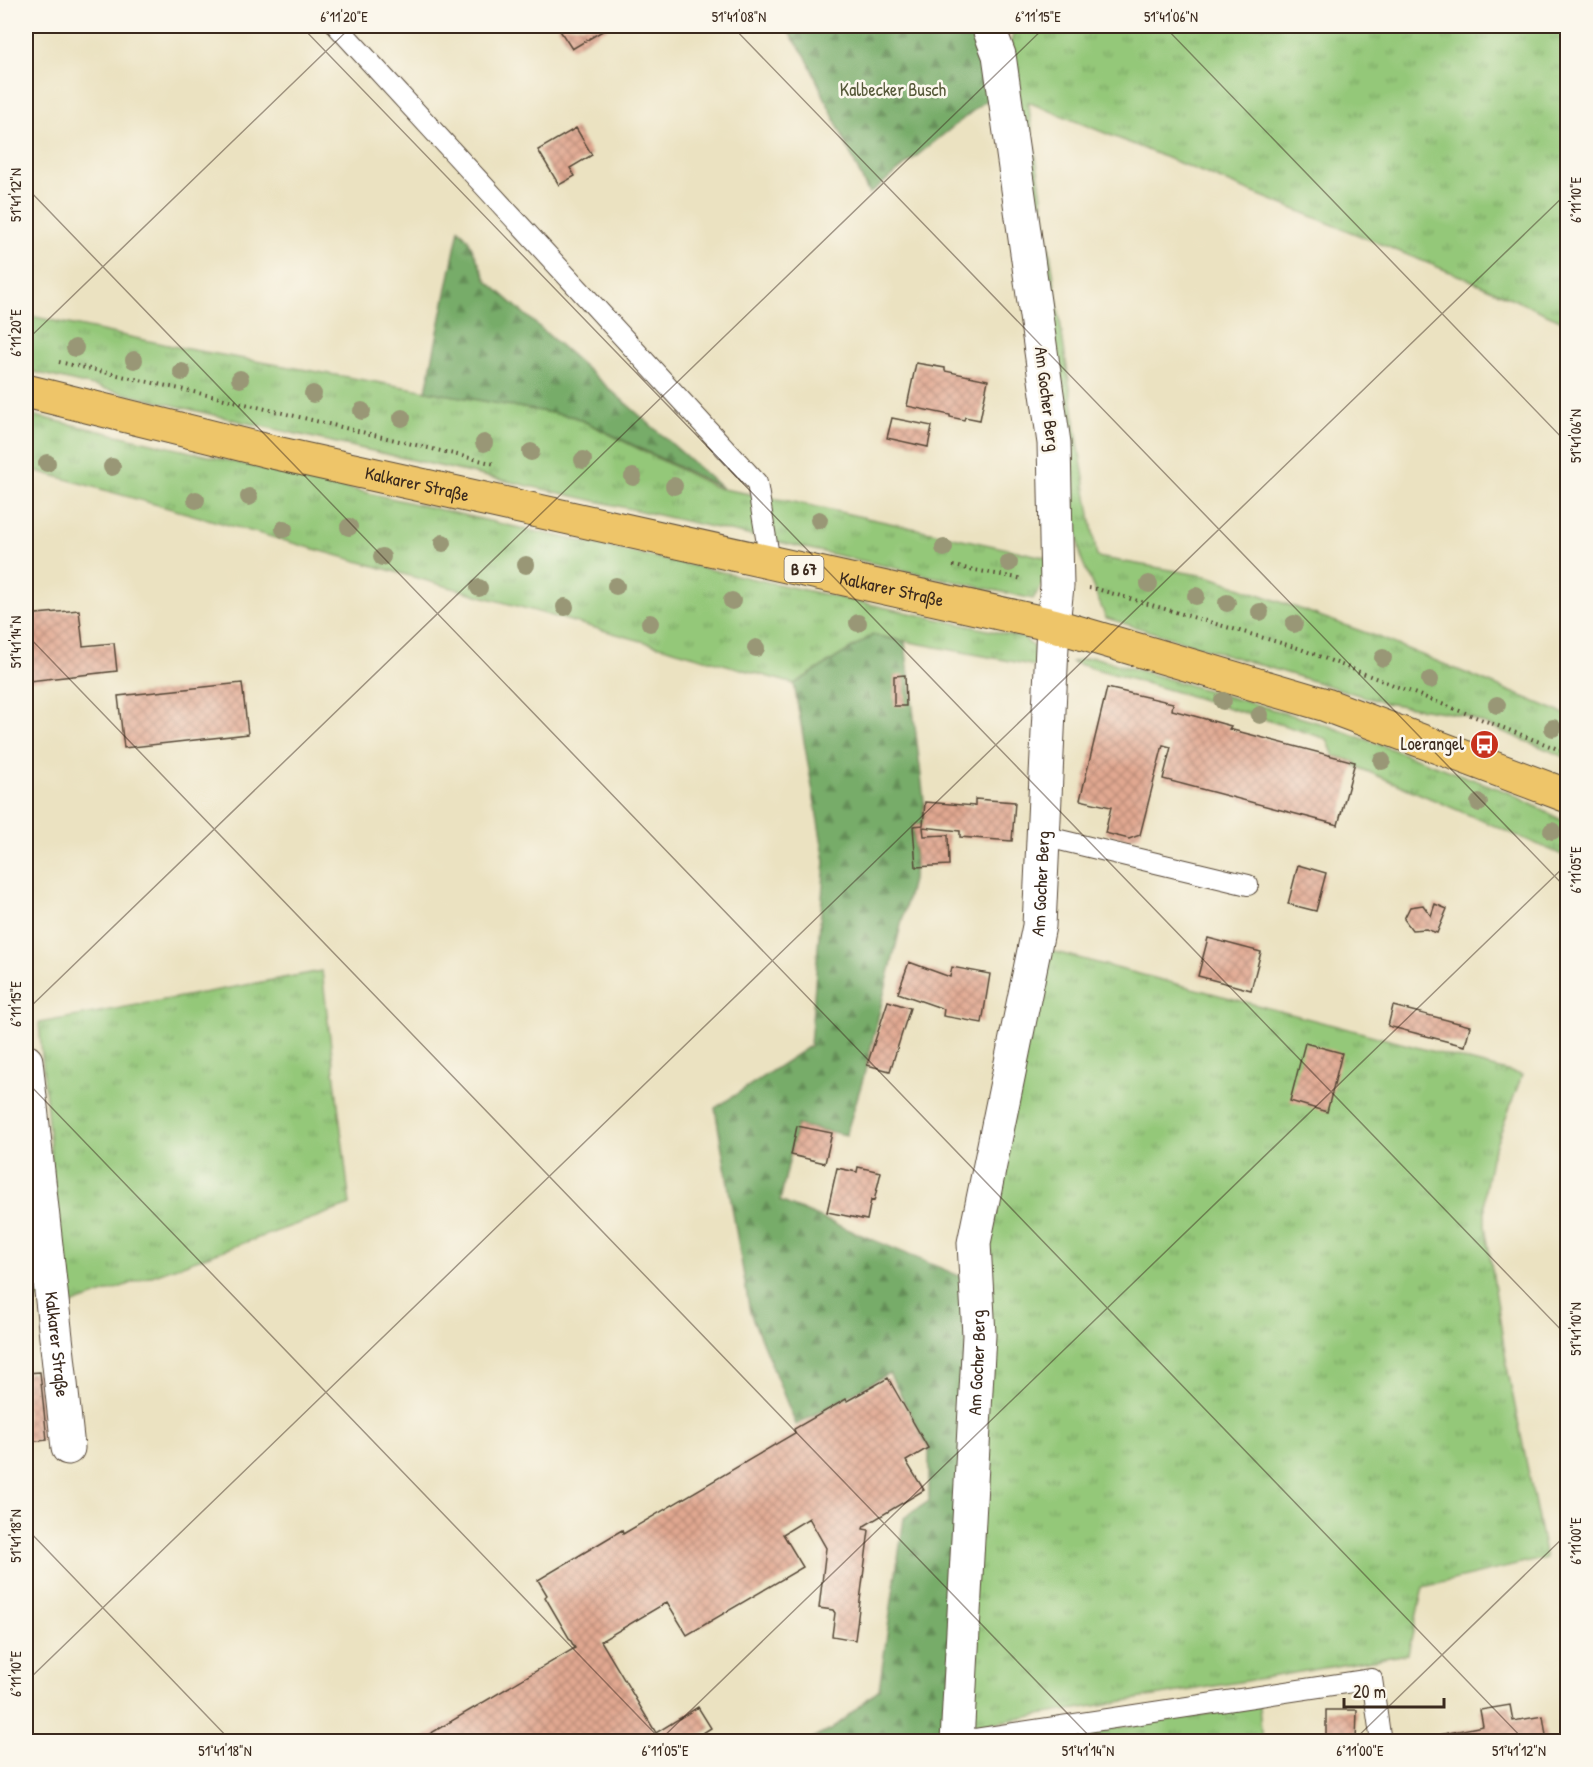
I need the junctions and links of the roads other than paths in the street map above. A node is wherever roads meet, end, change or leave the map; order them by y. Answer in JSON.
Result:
{"nodes":[{"id":1,"x":337,"y":26,"type":"edge"},
{"id":2,"x":988,"y":26,"type":"edge"},
{"id":3,"x":26,"y":391,"type":"edge"},
{"id":4,"x":770,"y":562,"type":"junction"},
{"id":5,"x":1053,"y":625,"type":"junction"},
{"id":6,"x":1568,"y":796,"type":"edge"},
{"id":7,"x":1043,"y":836,"type":"junction"},
{"id":8,"x":1248,"y":885,"type":"dead end"},
{"id":9,"x":26,"y":1061,"type":"edge"},
{"id":10,"x":68,"y":1448,"type":"dead end"},
{"id":11,"x":957,"y":1741,"type":"edge"},
{"id":12,"x":1382,"y":1742,"type":"edge"}],
"edges":[{"from":1,"to":4,"type":"lane"},
{"from":2,"to":5,"type":"street","name":"Am Gocher Berg"},
{"from":3,"to":4,"type":"main road","name":"Kalkarer Straße","number":"B 67"},
{"from":4,"to":5,"type":"main road","name":"Kalkarer Straße","number":"B 67"},
{"from":5,"to":6,"type":"main road","name":"Kalkarer Straße","number":"B 67"},
{"from":5,"to":7,"type":"street","name":"Am Gocher Berg"},
{"from":7,"to":8,"type":"lane"},
{"from":7,"to":11,"type":"street","name":"Am Gocher Berg"},
{"from":9,"to":10,"type":"street","name":"Kalkarer Straße"},
{"from":11,"to":12,"type":"lane"}]}
